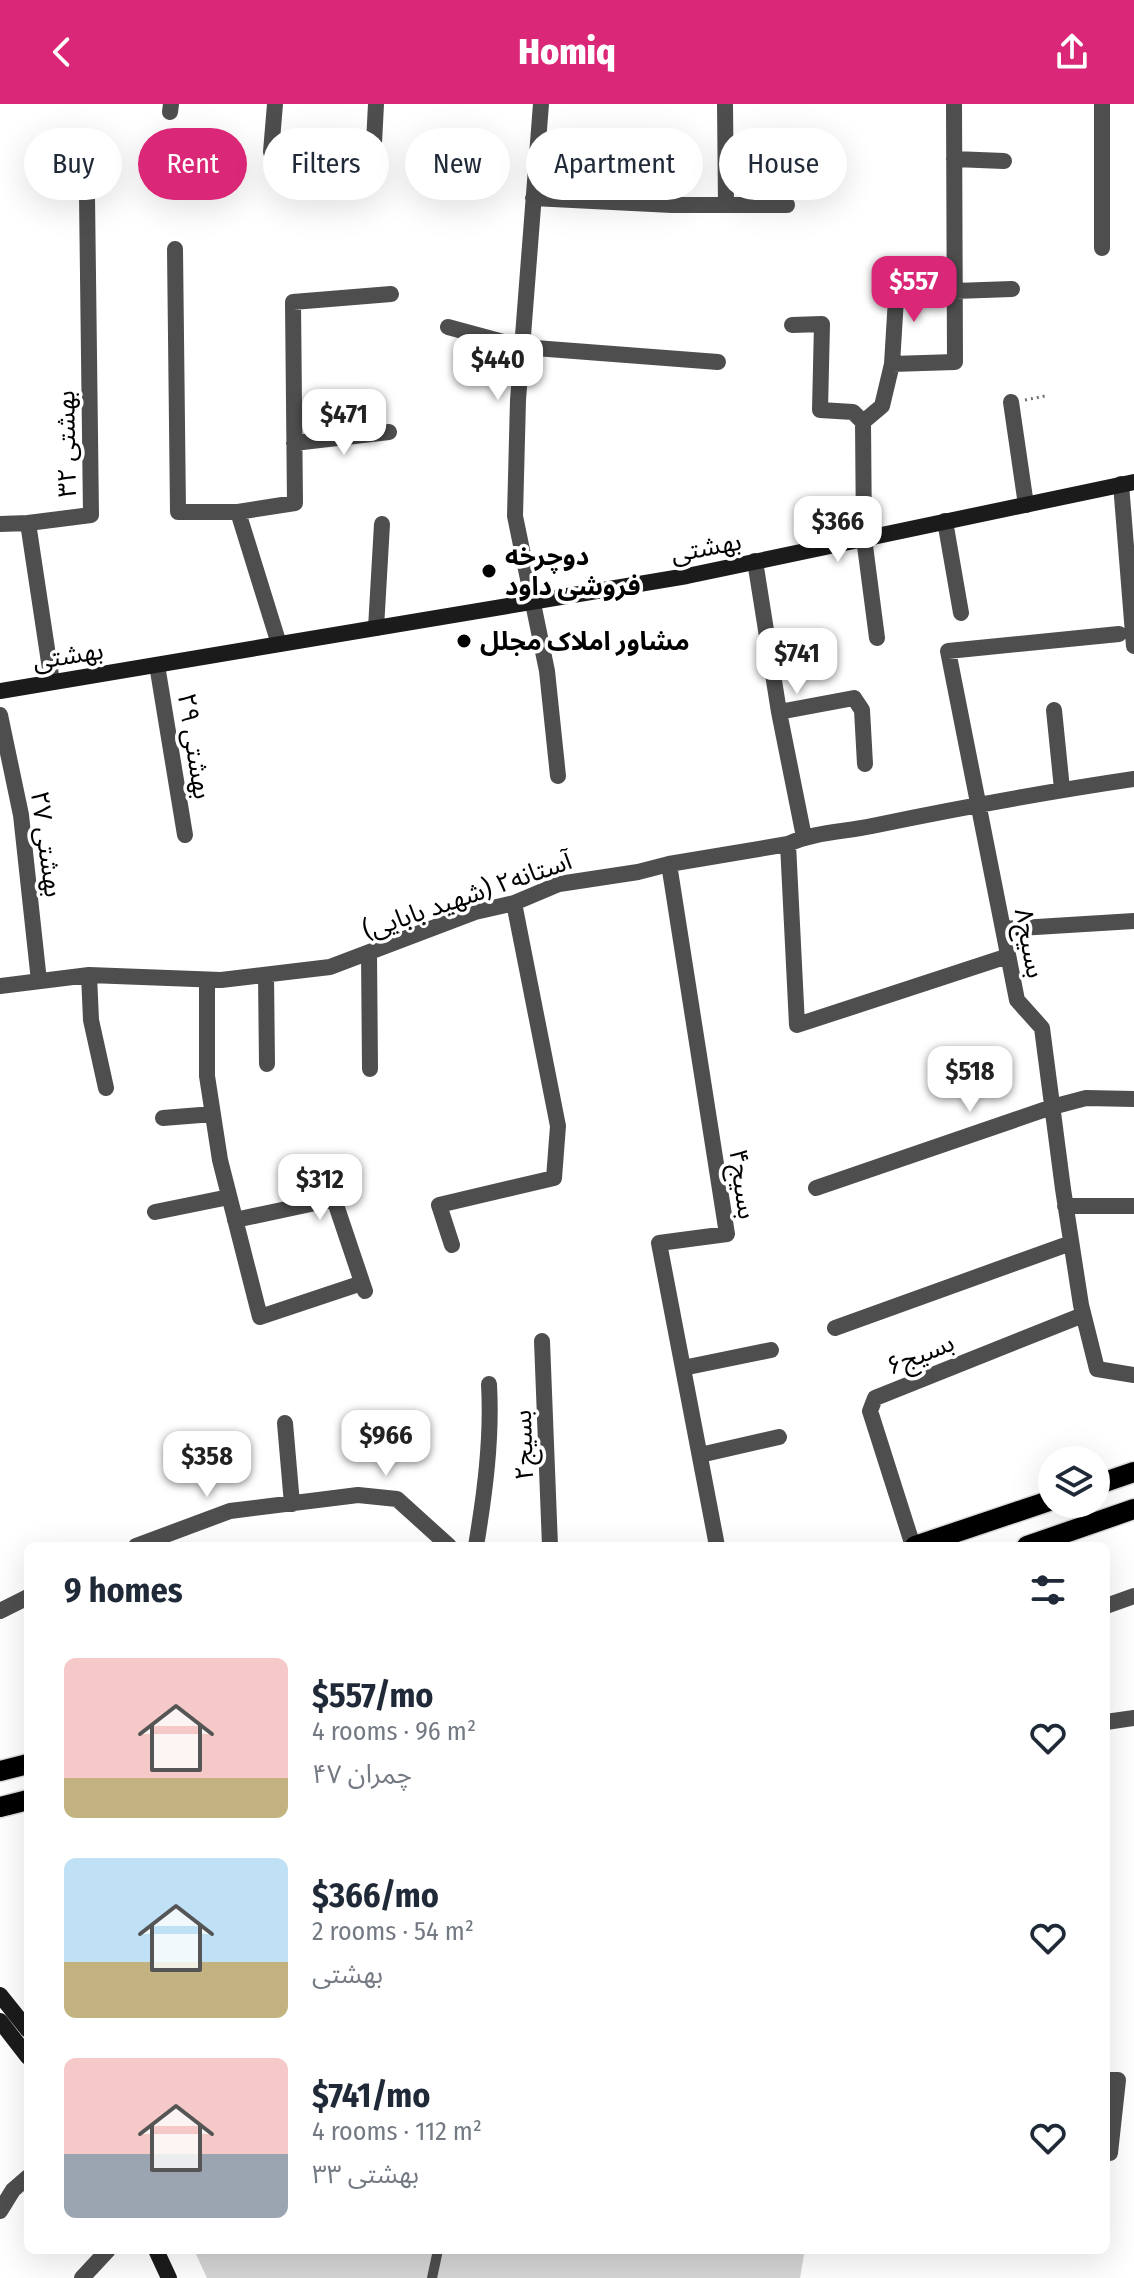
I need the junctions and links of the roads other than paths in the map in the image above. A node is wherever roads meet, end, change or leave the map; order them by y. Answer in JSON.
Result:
{"nodes":[{"id":1,"x":275,"y":104,"type":"edge"},
{"id":2,"x":376,"y":104,"type":"edge"},
{"id":3,"x":541,"y":104,"type":"edge"},
{"id":4,"x":725,"y":104,"type":"edge"},
{"id":5,"x":954,"y":104,"type":"edge"},
{"id":6,"x":1102,"y":104,"type":"edge"},
{"id":7,"x":273,"y":128,"type":"edge"},
{"id":8,"x":375,"y":128,"type":"edge"},
{"id":9,"x":539,"y":128,"type":"edge"},
{"id":10,"x":954,"y":159,"type":"junction"},
{"id":11,"x":1004,"y":161,"type":"dead end"},
{"id":12,"x":87,"y":200,"type":"edge"},
{"id":13,"x":533,"y":200,"type":"edge"},
{"id":14,"x":573,"y":200,"type":"edge"},
{"id":15,"x":726,"y":205,"type":"junction"},
{"id":16,"x":787,"y":205,"type":"dead end"},
{"id":17,"x":1102,"y":248,"type":"dead end"},
{"id":18,"x":175,"y":249,"type":"dead end"},
{"id":19,"x":897,"y":282,"type":"dead end"},
{"id":20,"x":1012,"y":289,"type":"dead end"},
{"id":21,"x":955,"y":291,"type":"junction"},
{"id":22,"x":391,"y":294,"type":"dead end"},
{"id":23,"x":792,"y":325,"type":"dead end"},
{"id":24,"x":448,"y":327,"type":"dead end"},
{"id":25,"x":522,"y":347,"type":"junction"},
{"id":26,"x":718,"y":362,"type":"dead end"},
{"id":27,"x":892,"y":364,"type":"junction"},
{"id":28,"x":1011,"y":402,"type":"dead end"},
{"id":29,"x":863,"y":422,"type":"junction"},
{"id":30,"x":389,"y":432,"type":"dead end"},
{"id":31,"x":294,"y":443,"type":"junction"},
{"id":32,"x":1128,"y":483,"type":"edge"},
{"id":33,"x":1026,"y":505,"type":"junction"},
{"id":34,"x":238,"y":512,"type":"junction"},
{"id":35,"x":945,"y":521,"type":"junction"},
{"id":36,"x":28,"y":523,"type":"junction"},
{"id":37,"x":0,"y":524,"type":"edge"},
{"id":38,"x":382,"y":524,"type":"dead end"},
{"id":39,"x":864,"y":538,"type":"junction"},
{"id":40,"x":755,"y":561,"type":"junction"},
{"id":41,"x":534,"y":601,"type":"junction"},
{"id":42,"x":961,"y":613,"type":"dead end"},
{"id":43,"x":376,"y":628,"type":"junction"},
{"id":44,"x":1119,"y":634,"type":"dead end"},
{"id":45,"x":877,"y":638,"type":"dead end"},
{"id":46,"x":279,"y":644,"type":"junction"},
{"id":47,"x":1134,"y":646,"type":"edge"},
{"id":48,"x":157,"y":665,"type":"junction"},
{"id":49,"x":52,"y":682,"type":"junction"},
{"id":50,"x":0,"y":691,"type":"edge"},
{"id":51,"x":1054,"y":710,"type":"dead end"},
{"id":52,"x":779,"y":712,"type":"junction"},
{"id":53,"x":0,"y":715,"type":"edge"},
{"id":54,"x":865,"y":764,"type":"dead end"},
{"id":55,"x":558,"y":776,"type":"dead end"},
{"id":56,"x":1134,"y":779,"type":"edge"},
{"id":57,"x":1062,"y":789,"type":"junction"},
{"id":58,"x":979,"y":803,"type":"junction"},
{"id":59,"x":185,"y":835,"type":"dead end"},
{"id":60,"x":804,"y":837,"type":"junction"},
{"id":61,"x":788,"y":844,"type":"junction"},
{"id":62,"x":669,"y":864,"type":"junction"},
{"id":63,"x":514,"y":903,"type":"junction"},
{"id":64,"x":1134,"y":921,"type":"edge"},
{"id":65,"x":1003,"y":929,"type":"junction"},
{"id":66,"x":369,"y":953,"type":"junction"},
{"id":67,"x":1008,"y":956,"type":"junction"},
{"id":68,"x":89,"y":975,"type":"junction"},
{"id":69,"x":266,"y":975,"type":"junction"},
{"id":70,"x":207,"y":980,"type":"junction"},
{"id":71,"x":39,"y":981,"type":"junction"},
{"id":72,"x":0,"y":986,"type":"edge"},
{"id":73,"x":267,"y":1064,"type":"dead end"},
{"id":74,"x":370,"y":1069,"type":"dead end"},
{"id":75,"x":106,"y":1088,"type":"dead end"},
{"id":76,"x":1134,"y":1099,"type":"edge"},
{"id":77,"x":1052,"y":1107,"type":"junction"},
{"id":78,"x":213,"y":1114,"type":"junction"},
{"id":79,"x":163,"y":1118,"type":"dead end"},
{"id":80,"x":816,"y":1188,"type":"dead end"},
{"id":81,"x":229,"y":1197,"type":"junction"},
{"id":82,"x":1065,"y":1206,"type":"junction"},
{"id":83,"x":1134,"y":1206,"type":"edge"},
{"id":84,"x":155,"y":1212,"type":"dead end"},
{"id":85,"x":235,"y":1220,"type":"junction"},
{"id":86,"x":1071,"y":1243,"type":"junction"},
{"id":87,"x":452,"y":1245,"type":"dead end"},
{"id":88,"x":1083,"y":1315,"type":"junction"},
{"id":89,"x":835,"y":1328,"type":"dead end"},
{"id":90,"x":542,"y":1341,"type":"dead end"},
{"id":91,"x":771,"y":1350,"type":"dead end"},
{"id":92,"x":683,"y":1368,"type":"junction"},
{"id":93,"x":1134,"y":1375,"type":"edge"},
{"id":94,"x":489,"y":1384,"type":"dead end"},
{"id":95,"x":285,"y":1423,"type":"dead end"},
{"id":96,"x":779,"y":1437,"type":"dead end"},
{"id":97,"x":700,"y":1455,"type":"junction"},
{"id":98,"x":1134,"y":1472,"type":"edge"},
{"id":99,"x":1110,"y":1480,"type":"edge"},
{"id":100,"x":292,"y":1504,"type":"junction"},
{"id":101,"x":1038,"y":1505,"type":"edge"},
{"id":102,"x":1134,"y":1509,"type":"edge"},
{"id":103,"x":147,"y":1542,"type":"edge"},
{"id":104,"x":445,"y":1542,"type":"edge"},
{"id":105,"x":477,"y":1542,"type":"edge"},
{"id":106,"x":550,"y":1542,"type":"edge"},
{"id":107,"x":716,"y":1542,"type":"edge"},
{"id":108,"x":913,"y":1542,"type":"edge"},
{"id":109,"x":926,"y":1542,"type":"edge"},
{"id":110,"x":1039,"y":1542,"type":"edge"},
{"id":111,"x":1134,"y":1596,"type":"edge"},
{"id":112,"x":24,"y":1599,"type":"edge"},
{"id":113,"x":1110,"y":1605,"type":"edge"},
{"id":114,"x":0,"y":1611,"type":"edge"},
{"id":115,"x":1134,"y":1718,"type":"edge"},
{"id":116,"x":1110,"y":1721,"type":"edge"},
{"id":117,"x":24,"y":1765,"type":"edge"},
{"id":118,"x":0,"y":1771,"type":"edge"},
{"id":119,"x":24,"y":1801,"type":"edge"},
{"id":120,"x":0,"y":1807,"type":"edge"},
{"id":121,"x":0,"y":1995,"type":"edge"},
{"id":122,"x":1,"y":2024,"type":"edge"},
{"id":123,"x":24,"y":2025,"type":"edge"},
{"id":124,"x":24,"y":2052,"type":"edge"},
{"id":125,"x":1110,"y":2080,"type":"edge"},
{"id":126,"x":1110,"y":2153,"type":"dead end"},
{"id":127,"x":24,"y":2180,"type":"edge"},
{"id":128,"x":0,"y":2211,"type":"edge"},
{"id":129,"x":104,"y":2254,"type":"edge"},
{"id":130,"x":158,"y":2254,"type":"edge"},
{"id":131,"x":437,"y":2254,"type":"edge"},
{"id":132,"x":82,"y":2278,"type":"edge"},
{"id":133,"x":169,"y":2278,"type":"edge"},
{"id":134,"x":432,"y":2278,"type":"edge"}],
"edges":[{"from":1,"to":7,"type":"street"},
{"from":2,"to":8,"type":"street"},
{"from":3,"to":9,"type":"street"},
{"from":4,"to":15,"type":"street"},
{"from":5,"to":10,"type":"street"},
{"from":6,"to":17,"type":"street"},
{"from":10,"to":11,"type":"street"},
{"from":10,"to":21,"type":"street"},
{"from":12,"to":36,"type":"street","name":"بهشتی ۳۲"},
{"from":13,"to":25,"type":"street"},
{"from":14,"to":15,"type":"street"},
{"from":15,"to":16,"type":"street"},
{"from":18,"to":34,"type":"street"},
{"from":19,"to":27,"type":"street"},
{"from":20,"to":21,"type":"street"},
{"from":21,"to":27,"type":"street"},
{"from":22,"to":31,"type":"street"},
{"from":23,"to":29,"type":"street"},
{"from":24,"to":25,"type":"street"},
{"from":25,"to":26,"type":"street"},
{"from":25,"to":41,"type":"street"},
{"from":27,"to":29,"type":"street"},
{"from":28,"to":33,"type":"street"},
{"from":29,"to":39,"type":"street"},
{"from":30,"to":31,"type":"street"},
{"from":31,"to":34,"type":"street"},
{"from":32,"to":33,"type":"main road","name":"بهشتی"},
{"from":32,"to":47,"type":"street"},
{"from":33,"to":35,"type":"main road","name":"بهشتی"},
{"from":34,"to":46,"type":"street"},
{"from":35,"to":39,"type":"main road","name":"بهشتی"},
{"from":35,"to":42,"type":"street"},
{"from":36,"to":37,"type":"street"},
{"from":36,"to":49,"type":"street","name":"بهشتی ۳۲"},
{"from":38,"to":43,"type":"street"},
{"from":39,"to":40,"type":"main road","name":"بهشتی"},
{"from":39,"to":45,"type":"street"},
{"from":40,"to":41,"type":"main road","name":"بهشتی"},
{"from":40,"to":52,"type":"street"},
{"from":41,"to":43,"type":"main road","name":"بهشتی"},
{"from":41,"to":55,"type":"street"},
{"from":43,"to":46,"type":"main road","name":"بهشتی"},
{"from":44,"to":58,"type":"street","name":"بسیج۸"},
{"from":46,"to":48,"type":"main road","name":"بهشتی"},
{"from":48,"to":49,"type":"main road","name":"بهشتی"},
{"from":48,"to":59,"type":"street","name":"بهشتی ۲۹"},
{"from":49,"to":50,"type":"main road","name":"بهشتی"},
{"from":51,"to":57,"type":"street"},
{"from":52,"to":54,"type":"street"},
{"from":52,"to":60,"type":"street"},
{"from":53,"to":71,"type":"street","name":"بهشتی ۲۷"},
{"from":56,"to":57,"type":"street","name":"آستانه۲ (شهید بابایی)"},
{"from":57,"to":58,"type":"street","name":"آستانه۲ (شهید بابایی)"},
{"from":58,"to":60,"type":"street","name":"آستانه۲ (شهید بابایی)"},
{"from":58,"to":65,"type":"street","name":"بسیج۸"},
{"from":60,"to":61,"type":"street","name":"آستانه۲ (شهید بابایی)"},
{"from":61,"to":62,"type":"street","name":"آستانه۲ (شهید بابایی)"},
{"from":61,"to":67,"type":"street"},
{"from":62,"to":63,"type":"street","name":"آستانه۲ (شهید بابایی)"},
{"from":62,"to":92,"type":"street","name":"بسیج۴"},
{"from":63,"to":66,"type":"street","name":"آستانه۲ (شهید بابایی)"},
{"from":63,"to":87,"type":"street"},
{"from":64,"to":65,"type":"street"},
{"from":65,"to":67,"type":"street","name":"بسیج۸"},
{"from":66,"to":69,"type":"street","name":"آستانه۲ (شهید بابایی)"},
{"from":66,"to":74,"type":"street"},
{"from":67,"to":77,"type":"street","name":"بسیج۸"},
{"from":68,"to":70,"type":"street","name":"آستانه۲ (شهید بابایی)"},
{"from":68,"to":71,"type":"street","name":"آستانه۲ (شهید بابایی)"},
{"from":68,"to":75,"type":"street"},
{"from":69,"to":70,"type":"street","name":"آستانه۲ (شهید بابایی)"},
{"from":69,"to":73,"type":"street"},
{"from":70,"to":78,"type":"street"},
{"from":71,"to":72,"type":"street","name":"آستانه۲ (شهید بابایی)"},
{"from":76,"to":77,"type":"street"},
{"from":77,"to":80,"type":"street"},
{"from":77,"to":82,"type":"street","name":"بسیج۸"},
{"from":78,"to":79,"type":"street"},
{"from":78,"to":81,"type":"street"},
{"from":81,"to":84,"type":"street"},
{"from":81,"to":85,"type":"street"},
{"from":82,"to":83,"type":"street"},
{"from":82,"to":86,"type":"street","name":"بسیج۸"},
{"from":85,"to":85,"type":"street"},
{"from":86,"to":88,"type":"street","name":"بسیج۸"},
{"from":86,"to":89,"type":"street"},
{"from":88,"to":93,"type":"street","name":"بسیج۸"},
{"from":88,"to":108,"type":"street","name":"بسیج۶"},
{"from":90,"to":106,"type":"street","name":"بسیج۲"},
{"from":91,"to":92,"type":"street"},
{"from":92,"to":97,"type":"street","name":"بسیج۴"},
{"from":94,"to":105,"type":"street"},
{"from":95,"to":100,"type":"street"},
{"from":96,"to":97,"type":"street"},
{"from":97,"to":107,"type":"street","name":"بسیج۴"},
{"from":98,"to":99,"type":"main road"},
{"from":100,"to":103,"type":"street"},
{"from":100,"to":104,"type":"street"},
{"from":101,"to":109,"type":"main road"},
{"from":102,"to":110,"type":"main road"},
{"from":111,"to":113,"type":"street"},
{"from":112,"to":114,"type":"street"},
{"from":115,"to":116,"type":"street"},
{"from":117,"to":118,"type":"main road"},
{"from":119,"to":120,"type":"main road"},
{"from":121,"to":123,"type":"main road"},
{"from":122,"to":124,"type":"main road"},
{"from":125,"to":126,"type":"street"},
{"from":127,"to":128,"type":"street"},
{"from":129,"to":132,"type":"street"},
{"from":130,"to":133,"type":"main road"},
{"from":131,"to":134,"type":"lane"}]}
